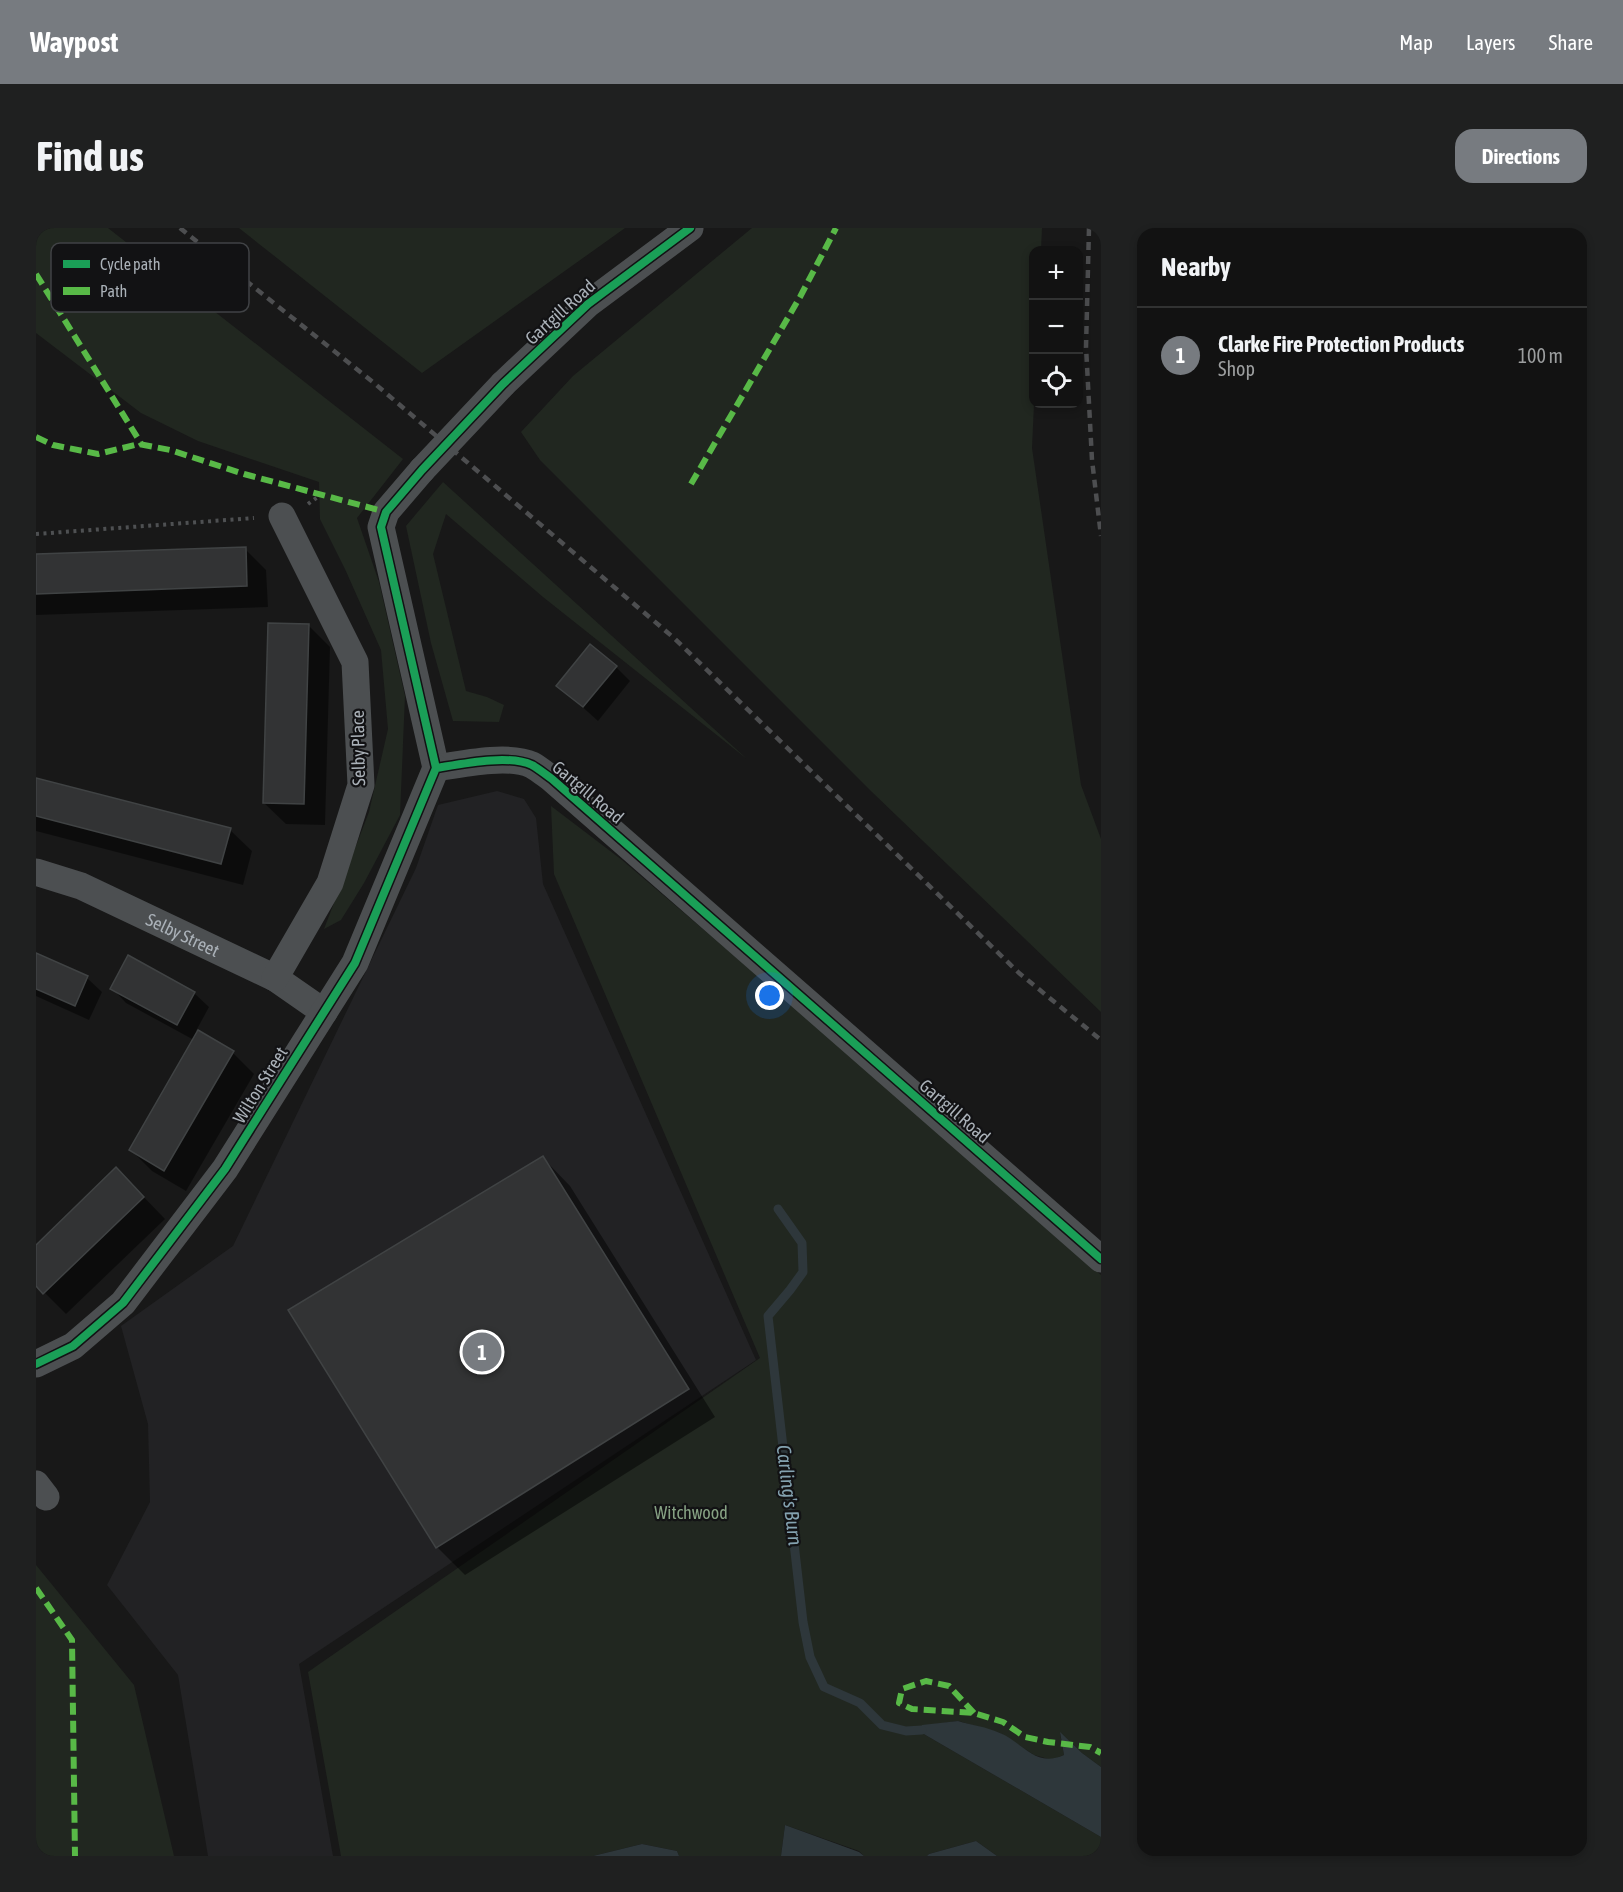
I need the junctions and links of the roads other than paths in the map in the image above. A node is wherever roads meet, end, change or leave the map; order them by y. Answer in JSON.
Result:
{"nodes":[{"id":1,"x":690,"y":228,"type":"edge"},
{"id":2,"x":282,"y":516,"type":"road end"},
{"id":3,"x":436,"y":768,"type":"junction"},
{"id":4,"x":36,"y":873,"type":"edge"},
{"id":5,"x":275,"y":978,"type":"junction"},
{"id":6,"x":324,"y":1012,"type":"junction"},
{"id":7,"x":1101,"y":1259,"type":"edge"},
{"id":8,"x":36,"y":1364,"type":"edge"}],
"edges":[{"from":1,"to":3,"type":"street","name":"Gartgill Road","bridge":true},
{"from":2,"to":5,"type":"street","name":"Selby Place"},
{"from":3,"to":6,"type":"street","name":"Wilton Street"},
{"from":3,"to":7,"type":"street","name":"Gartgill Road"},
{"from":4,"to":5,"type":"street","name":"Selby Street"},
{"from":5,"to":6,"type":"street","name":"Selby Street"},
{"from":6,"to":8,"type":"street","name":"Wilton Street"}]}
